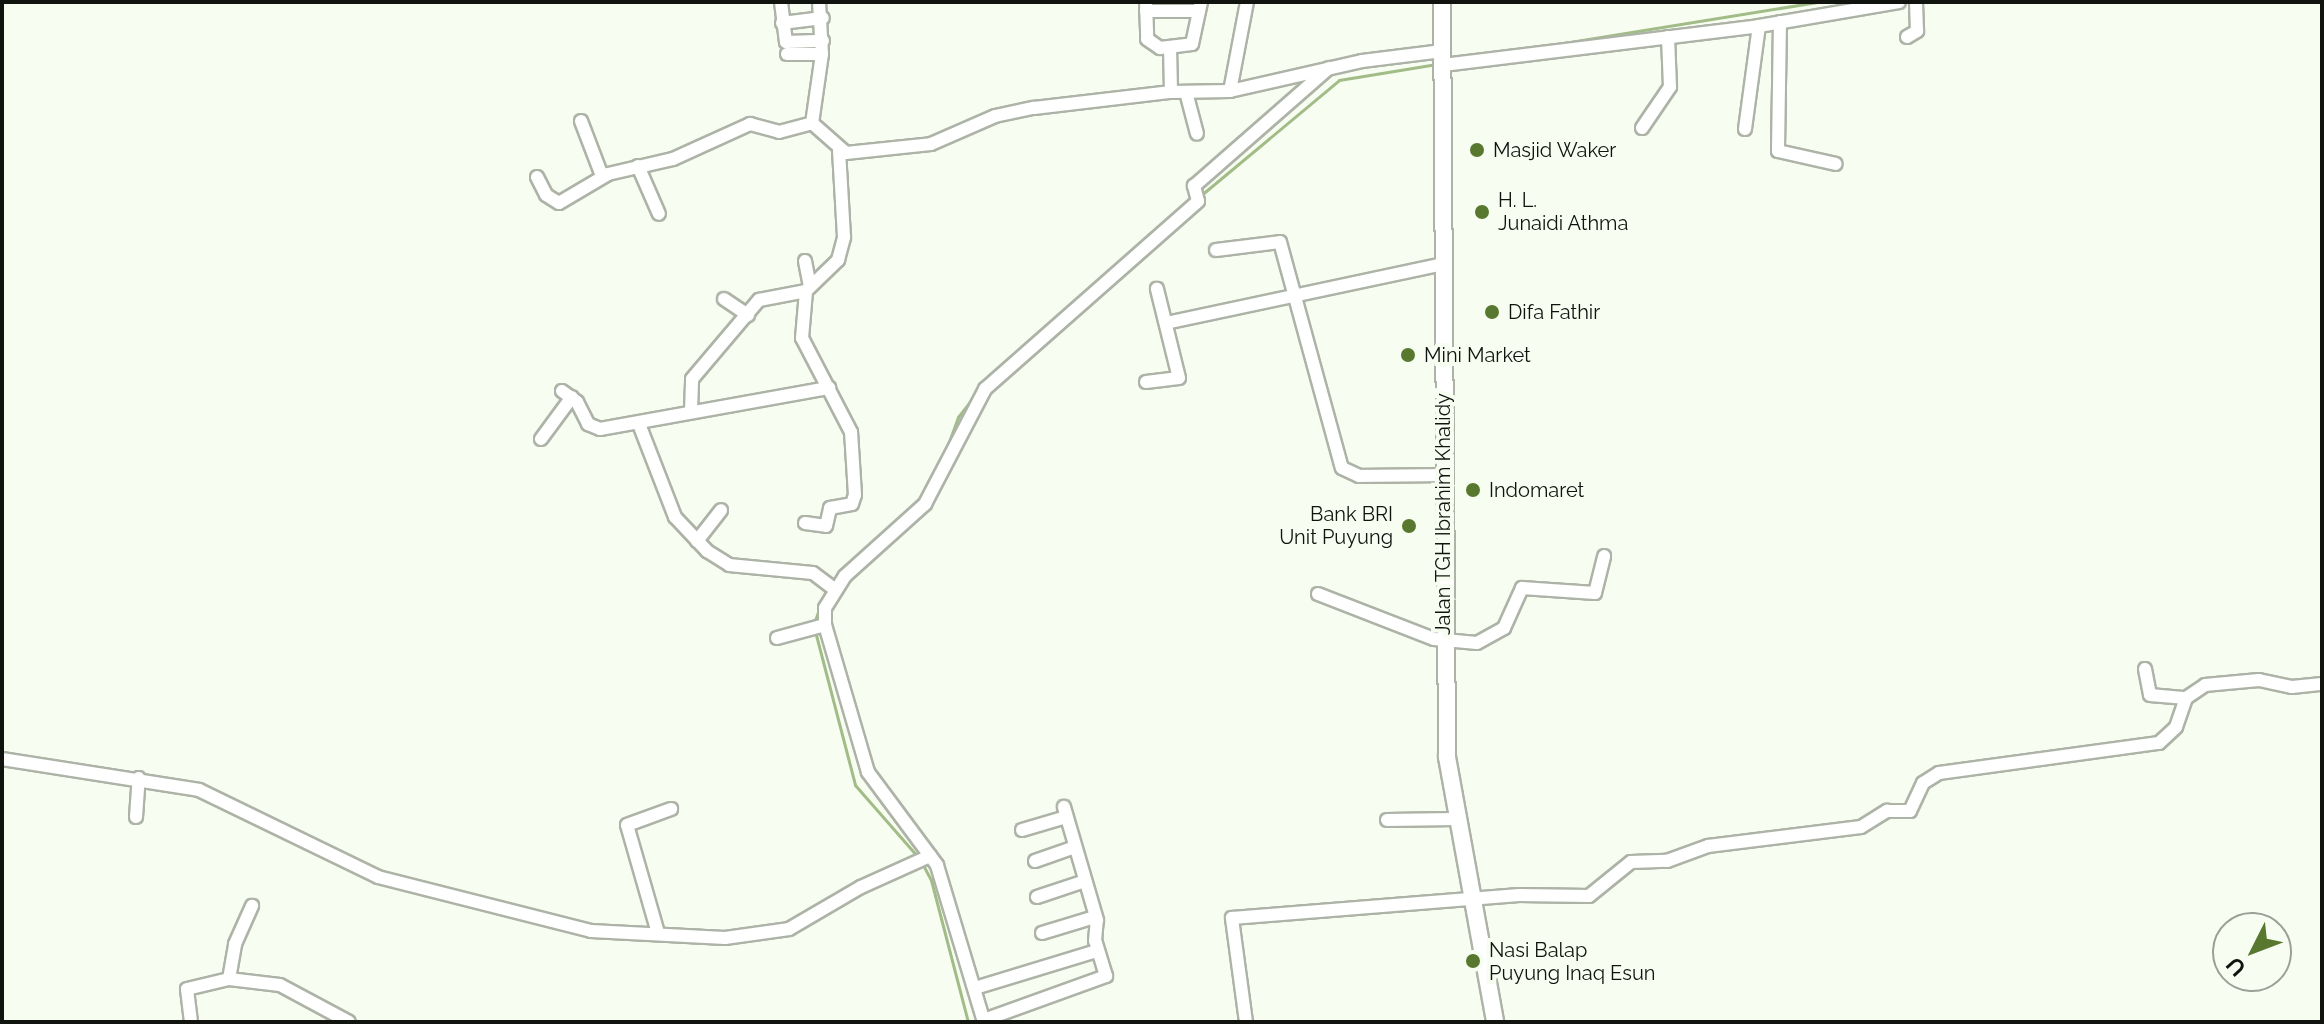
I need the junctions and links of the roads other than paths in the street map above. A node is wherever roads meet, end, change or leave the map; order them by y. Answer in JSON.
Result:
{"nodes":[{"id":1,"x":781,"y":2,"type":"edge"},
{"id":2,"x":819,"y":2,"type":"edge"},
{"id":3,"x":1247,"y":2,"type":"edge"},
{"id":4,"x":1442,"y":2,"type":"edge"},
{"id":5,"x":1899,"y":2,"type":"edge"},
{"id":6,"x":1916,"y":2,"type":"edge"},
{"id":7,"x":1146,"y":6,"type":"edge"},
{"id":8,"x":1200,"y":7,"type":"edge"},
{"id":9,"x":823,"y":18,"type":"junction"},
{"id":10,"x":1780,"y":22,"type":"junction"},
{"id":11,"x":782,"y":23,"type":"junction"},
{"id":12,"x":1759,"y":26,"type":"junction"},
{"id":13,"x":1668,"y":37,"type":"junction"},
{"id":14,"x":1907,"y":37,"type":"dead end"},
{"id":15,"x":1170,"y":47,"type":"junction"},
{"id":16,"x":787,"y":48,"type":"junction"},
{"id":17,"x":822,"y":48,"type":"junction"},
{"id":18,"x":1443,"y":58,"type":"junction"},
{"id":19,"x":1329,"y":68,"type":"junction"},
{"id":20,"x":788,"y":70,"type":"dead end"},
{"id":21,"x":1230,"y":91,"type":"junction"},
{"id":22,"x":1171,"y":92,"type":"junction"},
{"id":23,"x":1186,"y":92,"type":"junction"},
{"id":24,"x":581,"y":121,"type":"dead end"},
{"id":25,"x":812,"y":123,"type":"junction"},
{"id":26,"x":1642,"y":128,"type":"dead end"},
{"id":27,"x":1745,"y":129,"type":"dead end"},
{"id":28,"x":1197,"y":134,"type":"dead end"},
{"id":29,"x":839,"y":151,"type":"junction"},
{"id":30,"x":1836,"y":164,"type":"dead end"},
{"id":31,"x":638,"y":166,"type":"junction"},
{"id":32,"x":602,"y":176,"type":"junction"},
{"id":33,"x":537,"y":177,"type":"dead end"},
{"id":34,"x":659,"y":214,"type":"dead end"},
{"id":35,"x":1216,"y":250,"type":"dead end"},
{"id":36,"x":805,"y":261,"type":"dead end"},
{"id":37,"x":1443,"y":264,"type":"junction"},
{"id":38,"x":808,"y":289,"type":"junction"},
{"id":39,"x":1157,"y":289,"type":"dead end"},
{"id":40,"x":1297,"y":293,"type":"junction"},
{"id":41,"x":724,"y":299,"type":"dead end"},
{"id":42,"x":748,"y":315,"type":"junction"},
{"id":43,"x":1166,"y":323,"type":"junction"},
{"id":44,"x":1146,"y":382,"type":"dead end"},
{"id":45,"x":829,"y":388,"type":"junction"},
{"id":46,"x":691,"y":411,"type":"junction"},
{"id":47,"x":639,"y":424,"type":"junction"},
{"id":48,"x":541,"y":439,"type":"dead end"},
{"id":49,"x":1444,"y":475,"type":"junction"},
{"id":50,"x":721,"y":510,"type":"dead end"},
{"id":51,"x":805,"y":523,"type":"dead end"},
{"id":52,"x":697,"y":541,"type":"junction"},
{"id":53,"x":1604,"y":556,"type":"dead end"},
{"id":54,"x":831,"y":587,"type":"junction"},
{"id":55,"x":1318,"y":594,"type":"dead end"},
{"id":56,"x":818,"y":626,"type":"junction"},
{"id":57,"x":777,"y":638,"type":"dead end"},
{"id":58,"x":1443,"y":641,"type":"junction"},
{"id":59,"x":2145,"y":669,"type":"dead end"},
{"id":60,"x":2322,"y":684,"type":"edge"},
{"id":61,"x":2186,"y":698,"type":"junction"},
{"id":62,"x":2,"y":759,"type":"edge"},
{"id":63,"x":139,"y":778,"type":"junction"},
{"id":64,"x":671,"y":809,"type":"dead end"},
{"id":65,"x":136,"y":817,"type":"dead end"},
{"id":66,"x":1456,"y":819,"type":"junction"},
{"id":67,"x":1387,"y":820,"type":"dead end"},
{"id":68,"x":1022,"y":830,"type":"dead end"},
{"id":69,"x":1075,"y":847,"type":"junction"},
{"id":70,"x":923,"y":859,"type":"junction"},
{"id":71,"x":1035,"y":861,"type":"dead end"},
{"id":72,"x":1085,"y":881,"type":"junction"},
{"id":73,"x":1037,"y":897,"type":"dead end"},
{"id":74,"x":1470,"y":898,"type":"junction"},
{"id":75,"x":252,"y":906,"type":"dead end"},
{"id":76,"x":1095,"y":917,"type":"junction"},
{"id":77,"x":658,"y":933,"type":"junction"},
{"id":78,"x":1042,"y":933,"type":"dead end"},
{"id":79,"x":1097,"y":951,"type":"junction"},
{"id":80,"x":229,"y":979,"type":"junction"},
{"id":81,"x":975,"y":988,"type":"junction"},
{"id":82,"x":984,"y":1021,"type":"edge"},
{"id":83,"x":191,"y":1022,"type":"edge"},
{"id":84,"x":349,"y":1022,"type":"edge"},
{"id":85,"x":1246,"y":1022,"type":"edge"},
{"id":86,"x":1495,"y":1022,"type":"edge"}],
"edges":[{"from":1,"to":11,"type":"street"},
{"from":2,"to":9,"type":"street"},
{"from":3,"to":21,"type":"street"},
{"from":4,"to":18,"type":"main road","name":"Jalan TGH Ibrahim Khalidy"},
{"from":5,"to":10,"type":"street"},
{"from":6,"to":14,"type":"street"},
{"from":7,"to":8,"type":"street"},
{"from":7,"to":15,"type":"street"},
{"from":8,"to":15,"type":"street"},
{"from":9,"to":11,"type":"street"},
{"from":9,"to":17,"type":"street"},
{"from":10,"to":12,"type":"street"},
{"from":10,"to":30,"type":"street"},
{"from":11,"to":16,"type":"street"},
{"from":12,"to":13,"type":"street"},
{"from":12,"to":27,"type":"street"},
{"from":13,"to":18,"type":"street"},
{"from":13,"to":26,"type":"street"},
{"from":15,"to":22,"type":"street"},
{"from":16,"to":17,"type":"street"},
{"from":16,"to":20,"type":"street"},
{"from":17,"to":25,"type":"street"},
{"from":18,"to":19,"type":"street"},
{"from":18,"to":37,"type":"main road","name":"Jalan TGH Ibrahim Khalidy"},
{"from":19,"to":21,"type":"street"},
{"from":19,"to":54,"type":"street"},
{"from":21,"to":23,"type":"street"},
{"from":22,"to":23,"type":"street"},
{"from":22,"to":29,"type":"street"},
{"from":23,"to":28,"type":"street"},
{"from":24,"to":32,"type":"street"},
{"from":25,"to":29,"type":"street"},
{"from":25,"to":31,"type":"street"},
{"from":29,"to":38,"type":"street"},
{"from":31,"to":32,"type":"street"},
{"from":31,"to":34,"type":"street"},
{"from":32,"to":33,"type":"street"},
{"from":35,"to":40,"type":"street"},
{"from":36,"to":38,"type":"street"},
{"from":37,"to":40,"type":"street"},
{"from":37,"to":49,"type":"main road","name":"Jalan TGH Ibrahim Khalidy"},
{"from":38,"to":42,"type":"street"},
{"from":38,"to":45,"type":"street"},
{"from":39,"to":43,"type":"street"},
{"from":40,"to":43,"type":"street"},
{"from":40,"to":49,"type":"street"},
{"from":41,"to":42,"type":"street"},
{"from":42,"to":46,"type":"street"},
{"from":43,"to":44,"type":"street"},
{"from":45,"to":46,"type":"street"},
{"from":45,"to":51,"type":"street"},
{"from":46,"to":47,"type":"street"},
{"from":47,"to":48,"type":"street"},
{"from":47,"to":52,"type":"street"},
{"from":49,"to":58,"type":"main road","name":"Jalan TGH Ibrahim Khalidy"},
{"from":50,"to":52,"type":"street"},
{"from":52,"to":54,"type":"street"},
{"from":53,"to":58,"type":"street"},
{"from":54,"to":56,"type":"street"},
{"from":55,"to":58,"type":"street"},
{"from":56,"to":57,"type":"street"},
{"from":56,"to":70,"type":"street"},
{"from":58,"to":66,"type":"main road","name":"Jalan TGH Ibrahim Khalidy"},
{"from":59,"to":61,"type":"street"},
{"from":60,"to":61,"type":"street"},
{"from":61,"to":74,"type":"street"},
{"from":62,"to":63,"type":"street"},
{"from":63,"to":65,"type":"street"},
{"from":63,"to":77,"type":"street"},
{"from":64,"to":77,"type":"street"},
{"from":66,"to":67,"type":"street"},
{"from":66,"to":74,"type":"main road","name":"Jalan TGH Ibrahim Khalidy"},
{"from":68,"to":69,"type":"street"},
{"from":69,"to":71,"type":"street"},
{"from":69,"to":72,"type":"street"},
{"from":70,"to":77,"type":"street"},
{"from":70,"to":81,"type":"street"},
{"from":72,"to":73,"type":"street"},
{"from":72,"to":76,"type":"street"},
{"from":74,"to":85,"type":"street"},
{"from":74,"to":86,"type":"main road","name":"Jalan TGH Ibrahim Khalidy"},
{"from":75,"to":80,"type":"street"},
{"from":76,"to":78,"type":"street"},
{"from":76,"to":79,"type":"street"},
{"from":79,"to":81,"type":"street"},
{"from":79,"to":82,"type":"street"},
{"from":80,"to":83,"type":"street"},
{"from":80,"to":84,"type":"street"},
{"from":81,"to":82,"type":"street"}]}
